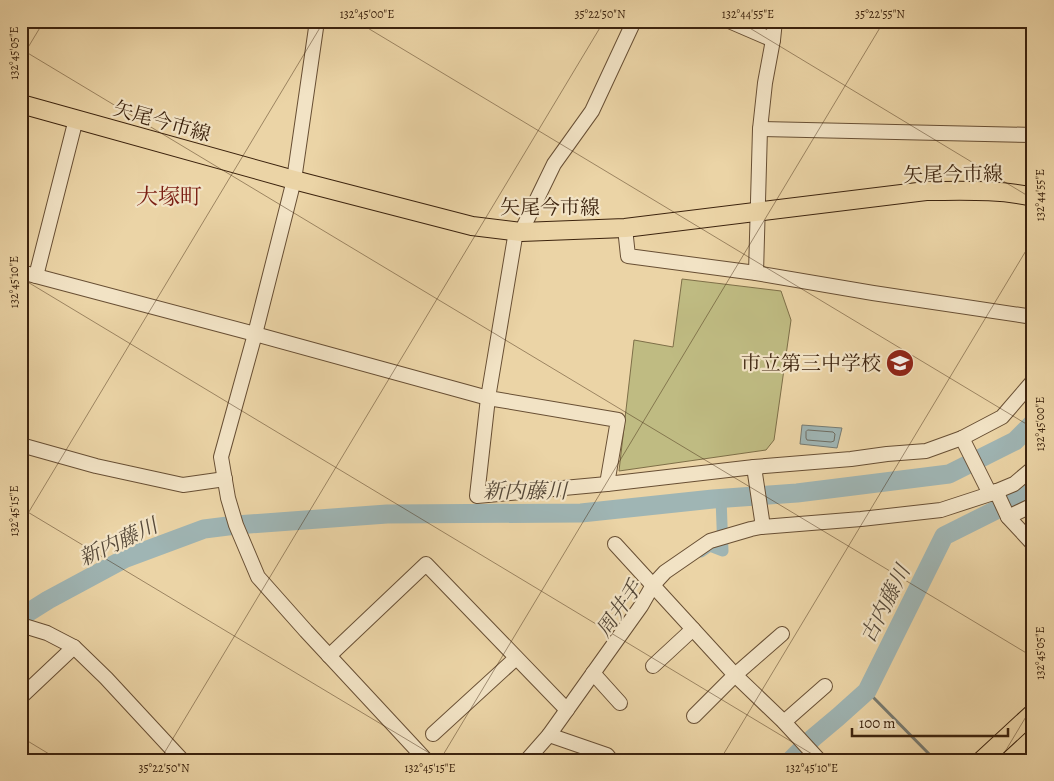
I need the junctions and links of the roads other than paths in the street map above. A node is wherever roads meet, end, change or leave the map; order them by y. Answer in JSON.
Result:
{"nodes":[{"id":1,"x":317,"y":21,"type":"edge"},
{"id":2,"x":634,"y":21,"type":"edge"},
{"id":3,"x":729,"y":21,"type":"edge"},
{"id":4,"x":775,"y":21,"type":"edge"},
{"id":5,"x":773,"y":40,"type":"junction"},
{"id":6,"x":21,"y":104,"type":"edge"},
{"id":7,"x":76,"y":119,"type":"junction"},
{"id":8,"x":760,"y":129,"type":"junction"},
{"id":9,"x":1033,"y":135,"type":"edge"},
{"id":10,"x":294,"y":180,"type":"junction"},
{"id":11,"x":1033,"y":197,"type":"edge"},
{"id":12,"x":757,"y":212,"type":"junction"},
{"id":13,"x":625,"y":228,"type":"junction"},
{"id":14,"x":519,"y":232,"type":"junction"},
{"id":15,"x":21,"y":272,"type":"edge"},
{"id":16,"x":756,"y":272,"type":"junction"},
{"id":17,"x":36,"y":276,"type":"junction"},
{"id":18,"x":1033,"y":317,"type":"edge"},
{"id":19,"x":255,"y":334,"type":"junction"},
{"id":20,"x":1033,"y":381,"type":"edge"},
{"id":21,"x":488,"y":398,"type":"junction"},
{"id":22,"x":962,"y":438,"type":"junction"},
{"id":23,"x":21,"y":445,"type":"edge"},
{"id":24,"x":1033,"y":468,"type":"edge"},
{"id":25,"x":754,"y":469,"type":"junction"},
{"id":26,"x":225,"y":479,"type":"junction"},
{"id":27,"x":607,"y":484,"type":"junction"},
{"id":28,"x":993,"y":492,"type":"junction"},
{"id":29,"x":1033,"y":505,"type":"edge"},
{"id":30,"x":1008,"y":517,"type":"junction"},
{"id":31,"x":761,"y":524,"type":"junction"},
{"id":32,"x":615,"y":544,"type":"dead end"},
{"id":33,"x":1033,"y":544,"type":"edge"},
{"id":34,"x":653,"y":585,"type":"junction"},
{"id":35,"x":21,"y":625,"type":"edge"},
{"id":36,"x":693,"y":629,"type":"junction"},
{"id":37,"x":782,"y":634,"type":"dead end"},
{"id":38,"x":74,"y":648,"type":"junction"},
{"id":39,"x":329,"y":656,"type":"junction"},
{"id":40,"x":516,"y":658,"type":"junction"},
{"id":41,"x":653,"y":666,"type":"dead end"},
{"id":42,"x":593,"y":673,"type":"junction"},
{"id":43,"x":735,"y":675,"type":"junction"},
{"id":44,"x":825,"y":686,"type":"dead end"},
{"id":45,"x":21,"y":697,"type":"edge"},
{"id":46,"x":620,"y":703,"type":"dead end"},
{"id":47,"x":566,"y":710,"type":"junction"},
{"id":48,"x":1033,"y":713,"type":"edge"},
{"id":49,"x":694,"y":716,"type":"dead end"},
{"id":50,"x":784,"y":722,"type":"junction"},
{"id":51,"x":433,"y":734,"type":"dead end"},
{"id":52,"x":549,"y":735,"type":"junction"},
{"id":53,"x":182,"y":760,"type":"edge"},
{"id":54,"x":426,"y":760,"type":"edge"},
{"id":55,"x":527,"y":760,"type":"edge"},
{"id":56,"x":612,"y":760,"type":"edge"},
{"id":57,"x":819,"y":760,"type":"edge"},
{"id":58,"x":982,"y":760,"type":"edge"}],
"edges":[{"from":1,"to":10,"type":"street"},
{"from":2,"to":14,"type":"street"},
{"from":3,"to":5,"type":"street"},
{"from":4,"to":5,"type":"street"},
{"from":5,"to":8,"type":"street"},
{"from":6,"to":7,"type":"main road","name":"矢尾今市線"},
{"from":7,"to":10,"type":"main road","name":"矢尾今市線"},
{"from":7,"to":17,"type":"street"},
{"from":8,"to":9,"type":"street"},
{"from":8,"to":12,"type":"street"},
{"from":10,"to":14,"type":"main road","name":"矢尾今市線"},
{"from":10,"to":19,"type":"street"},
{"from":11,"to":12,"type":"main road","name":"矢尾今市線"},
{"from":12,"to":13,"type":"main road","name":"矢尾今市線"},
{"from":12,"to":16,"type":"street"},
{"from":13,"to":14,"type":"main road","name":"矢尾今市線"},
{"from":13,"to":16,"type":"street"},
{"from":14,"to":21,"type":"street"},
{"from":15,"to":17,"type":"street"},
{"from":16,"to":18,"type":"street"},
{"from":17,"to":19,"type":"street"},
{"from":19,"to":21,"type":"street"},
{"from":19,"to":26,"type":"street"},
{"from":20,"to":22,"type":"street"},
{"from":21,"to":27,"type":"street"},
{"from":21,"to":27,"type":"street"},
{"from":22,"to":25,"type":"street"},
{"from":22,"to":28,"type":"street"},
{"from":23,"to":26,"type":"street"},
{"from":24,"to":28,"type":"street"},
{"from":25,"to":27,"type":"street"},
{"from":25,"to":31,"type":"street"},
{"from":26,"to":39,"type":"street"},
{"from":28,"to":30,"type":"street"},
{"from":28,"to":31,"type":"street"},
{"from":29,"to":30,"type":"street"},
{"from":30,"to":33,"type":"street"},
{"from":31,"to":34,"type":"street"},
{"from":32,"to":34,"type":"street"},
{"from":34,"to":36,"type":"street"},
{"from":34,"to":42,"type":"street"},
{"from":35,"to":38,"type":"street"},
{"from":36,"to":41,"type":"street"},
{"from":36,"to":43,"type":"street"},
{"from":37,"to":43,"type":"street"},
{"from":38,"to":45,"type":"street"},
{"from":38,"to":53,"type":"street"},
{"from":39,"to":40,"type":"street"},
{"from":39,"to":54,"type":"street"},
{"from":40,"to":47,"type":"street"},
{"from":40,"to":51,"type":"street"},
{"from":42,"to":46,"type":"street"},
{"from":42,"to":47,"type":"street"},
{"from":43,"to":49,"type":"street"},
{"from":43,"to":50,"type":"street"},
{"from":44,"to":50,"type":"street"},
{"from":47,"to":52,"type":"street"},
{"from":48,"to":58,"type":"main road"},
{"from":50,"to":57,"type":"street"},
{"from":52,"to":55,"type":"street"},
{"from":52,"to":56,"type":"street"}]}
